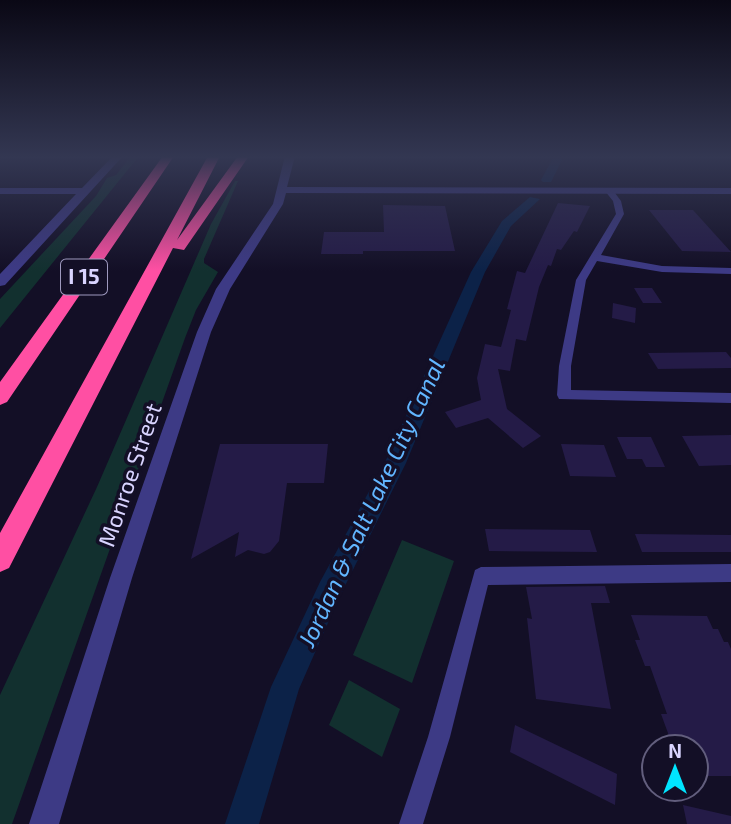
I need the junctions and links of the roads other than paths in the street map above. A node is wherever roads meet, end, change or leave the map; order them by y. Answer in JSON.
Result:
{"nodes":[{"id":1,"x":82,"y":194,"type":"edge"},
{"id":2,"x":140,"y":194,"type":"edge"},
{"id":3,"x":194,"y":194,"type":"edge"},
{"id":4,"x":216,"y":194,"type":"edge"},
{"id":5,"x":279,"y":194,"type":"edge"},
{"id":6,"x":611,"y":194,"type":"edge"},
{"id":7,"x":595,"y":257,"type":"junction"},
{"id":8,"x":731,"y":271,"type":"edge"},
{"id":9,"x":0,"y":282,"type":"edge"},
{"id":10,"x":102,"y":370,"type":"junction"},
{"id":11,"x":0,"y":397,"type":"edge"},
{"id":12,"x":731,"y":398,"type":"edge"},
{"id":13,"x":0,"y":559,"type":"edge"},
{"id":14,"x":731,"y":573,"type":"edge"},
{"id":15,"x":44,"y":824,"type":"edge"},
{"id":16,"x":411,"y":824,"type":"edge"}],
"edges":[{"from":1,"to":9,"type":"street"},
{"from":2,"to":11,"type":"highway","number":"I 15"},
{"from":3,"to":10,"type":"highway","number":"I 15"},
{"from":4,"to":10,"type":"highway"},
{"from":5,"to":15,"type":"street","name":"Monroe Street"},
{"from":6,"to":7,"type":"street"},
{"from":7,"to":8,"type":"street"},
{"from":7,"to":12,"type":"street"},
{"from":10,"to":13,"type":"highway","number":"I 15"},
{"from":14,"to":16,"type":"street"}]}
